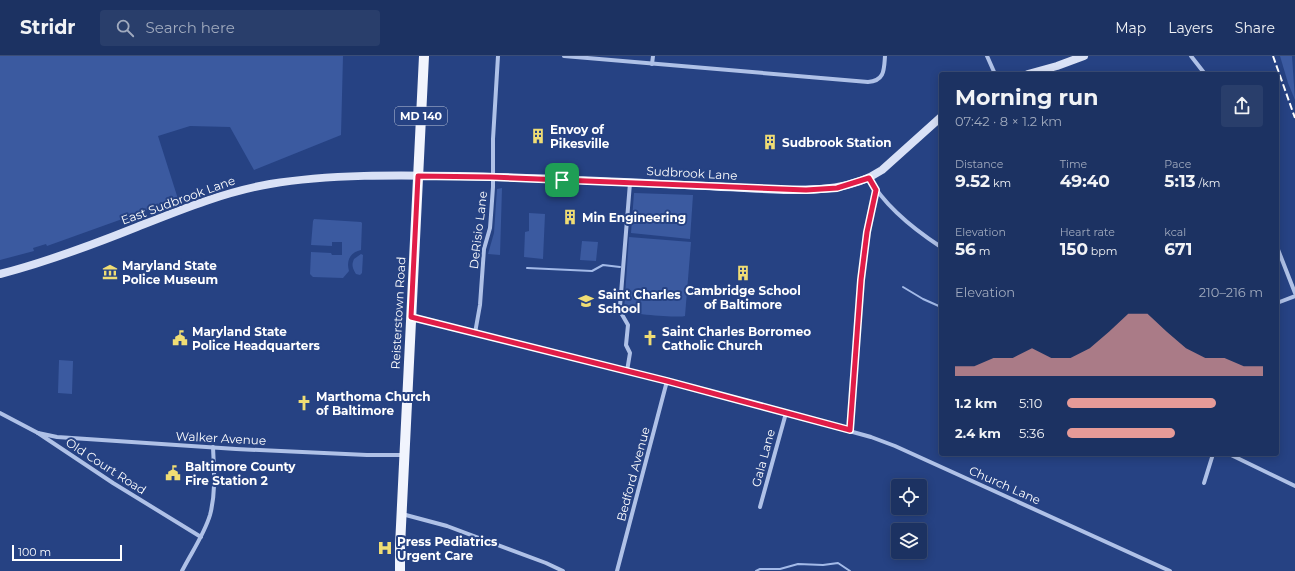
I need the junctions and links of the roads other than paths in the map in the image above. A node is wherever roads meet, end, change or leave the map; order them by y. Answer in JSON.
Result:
{"nodes":[{"id":1,"x":424,"y":56,"type":"edge"},
{"id":2,"x":498,"y":56,"type":"edge"},
{"id":3,"x":564,"y":56,"type":"edge"},
{"id":4,"x":653,"y":56,"type":"edge"},
{"id":5,"x":885,"y":56,"type":"edge"},
{"id":6,"x":987,"y":56,"type":"edge"},
{"id":7,"x":1084,"y":56,"type":"edge"},
{"id":8,"x":1191,"y":56,"type":"edge"},
{"id":9,"x":652,"y":64,"type":"junction"},
{"id":10,"x":994,"y":72,"type":"edge"},
{"id":11,"x":1035,"y":72,"type":"edge"},
{"id":12,"x":1203,"y":72,"type":"edge"},
{"id":13,"x":939,"y":119,"type":"edge"},
{"id":14,"x":418,"y":176,"type":"junction"},
{"id":15,"x":492,"y":177,"type":"junction"},
{"id":16,"x":869,"y":178,"type":"junction"},
{"id":17,"x":630,"y":183,"type":"junction"},
{"id":18,"x":876,"y":190,"type":"junction"},
{"id":19,"x":939,"y":246,"type":"edge"},
{"id":20,"x":1279,"y":252,"type":"edge"},
{"id":21,"x":0,"y":274,"type":"edge"},
{"id":22,"x":1295,"y":295,"type":"edge"},
{"id":23,"x":1279,"y":302,"type":"edge"},
{"id":24,"x":411,"y":317,"type":"junction"},
{"id":25,"x":475,"y":333,"type":"junction"},
{"id":26,"x":627,"y":371,"type":"junction"},
{"id":27,"x":667,"y":381,"type":"junction"},
{"id":28,"x":0,"y":413,"type":"edge"},
{"id":29,"x":786,"y":413,"type":"junction"},
{"id":30,"x":850,"y":430,"type":"junction"},
{"id":31,"x":38,"y":433,"type":"junction"},
{"id":32,"x":213,"y":447,"type":"junction"},
{"id":33,"x":404,"y":455,"type":"junction"},
{"id":34,"x":1211,"y":456,"type":"edge"},
{"id":35,"x":1233,"y":456,"type":"edge"},
{"id":36,"x":1204,"y":483,"type":"dead end"},
{"id":37,"x":1295,"y":486,"type":"edge"},
{"id":38,"x":760,"y":508,"type":"dead end"},
{"id":39,"x":402,"y":514,"type":"junction"},
{"id":40,"x":201,"y":537,"type":"junction"},
{"id":41,"x":182,"y":571,"type":"edge"},
{"id":42,"x":400,"y":571,"type":"edge"},
{"id":43,"x":563,"y":571,"type":"edge"},
{"id":44,"x":617,"y":571,"type":"edge"},
{"id":45,"x":1170,"y":571,"type":"edge"}],
"edges":[{"from":1,"to":14,"type":"main road","name":"Reisterstown Road","number":"MD 140"},
{"from":2,"to":15,"type":"street","name":"DeRisio Lane"},
{"from":3,"to":9,"type":"street"},
{"from":4,"to":9,"type":"street"},
{"from":5,"to":9,"type":"street"},
{"from":6,"to":10,"type":"street"},
{"from":7,"to":11,"type":"street"},
{"from":8,"to":12,"type":"street"},
{"from":13,"to":16,"type":"street","name":"Sudbrook Lane"},
{"from":14,"to":15,"type":"street","name":"Sudbrook Lane"},
{"from":14,"to":21,"type":"street","name":"East Sudbrook Lane"},
{"from":14,"to":24,"type":"main road","name":"Reisterstown Road","number":"MD 140"},
{"from":15,"to":17,"type":"street","name":"Sudbrook Lane"},
{"from":15,"to":25,"type":"street","name":"DeRisio Lane"},
{"from":16,"to":17,"type":"street","name":"Sudbrook Lane"},
{"from":16,"to":18,"type":"street"},
{"from":17,"to":26,"type":"street"},
{"from":18,"to":19,"type":"street"},
{"from":18,"to":30,"type":"street"},
{"from":20,"to":22,"type":"street"},
{"from":22,"to":23,"type":"street"},
{"from":24,"to":25,"type":"street","name":"Church Lane"},
{"from":24,"to":33,"type":"main road","name":"Reisterstown Road","number":"MD 140"},
{"from":25,"to":26,"type":"street","name":"Church Lane"},
{"from":26,"to":27,"type":"street","name":"Church Lane"},
{"from":27,"to":29,"type":"street","name":"Church Lane"},
{"from":27,"to":44,"type":"street","name":"Bedford Avenue"},
{"from":28,"to":31,"type":"street","name":"Old Court Road"},
{"from":29,"to":30,"type":"street","name":"Church Lane"},
{"from":29,"to":38,"type":"street","name":"Gala Lane"},
{"from":30,"to":45,"type":"street","name":"Church Lane"},
{"from":31,"to":32,"type":"street","name":"Walker Avenue"},
{"from":31,"to":40,"type":"street","name":"Old Court Road"},
{"from":32,"to":33,"type":"street","name":"Walker Avenue"},
{"from":32,"to":40,"type":"street"},
{"from":33,"to":39,"type":"main road","name":"Reisterstown Road","number":"MD 140"},
{"from":34,"to":36,"type":"street"},
{"from":35,"to":37,"type":"street"},
{"from":39,"to":42,"type":"main road","name":"Reisterstown Road","number":"MD 140"},
{"from":39,"to":43,"type":"street"},
{"from":40,"to":41,"type":"street"}]}
